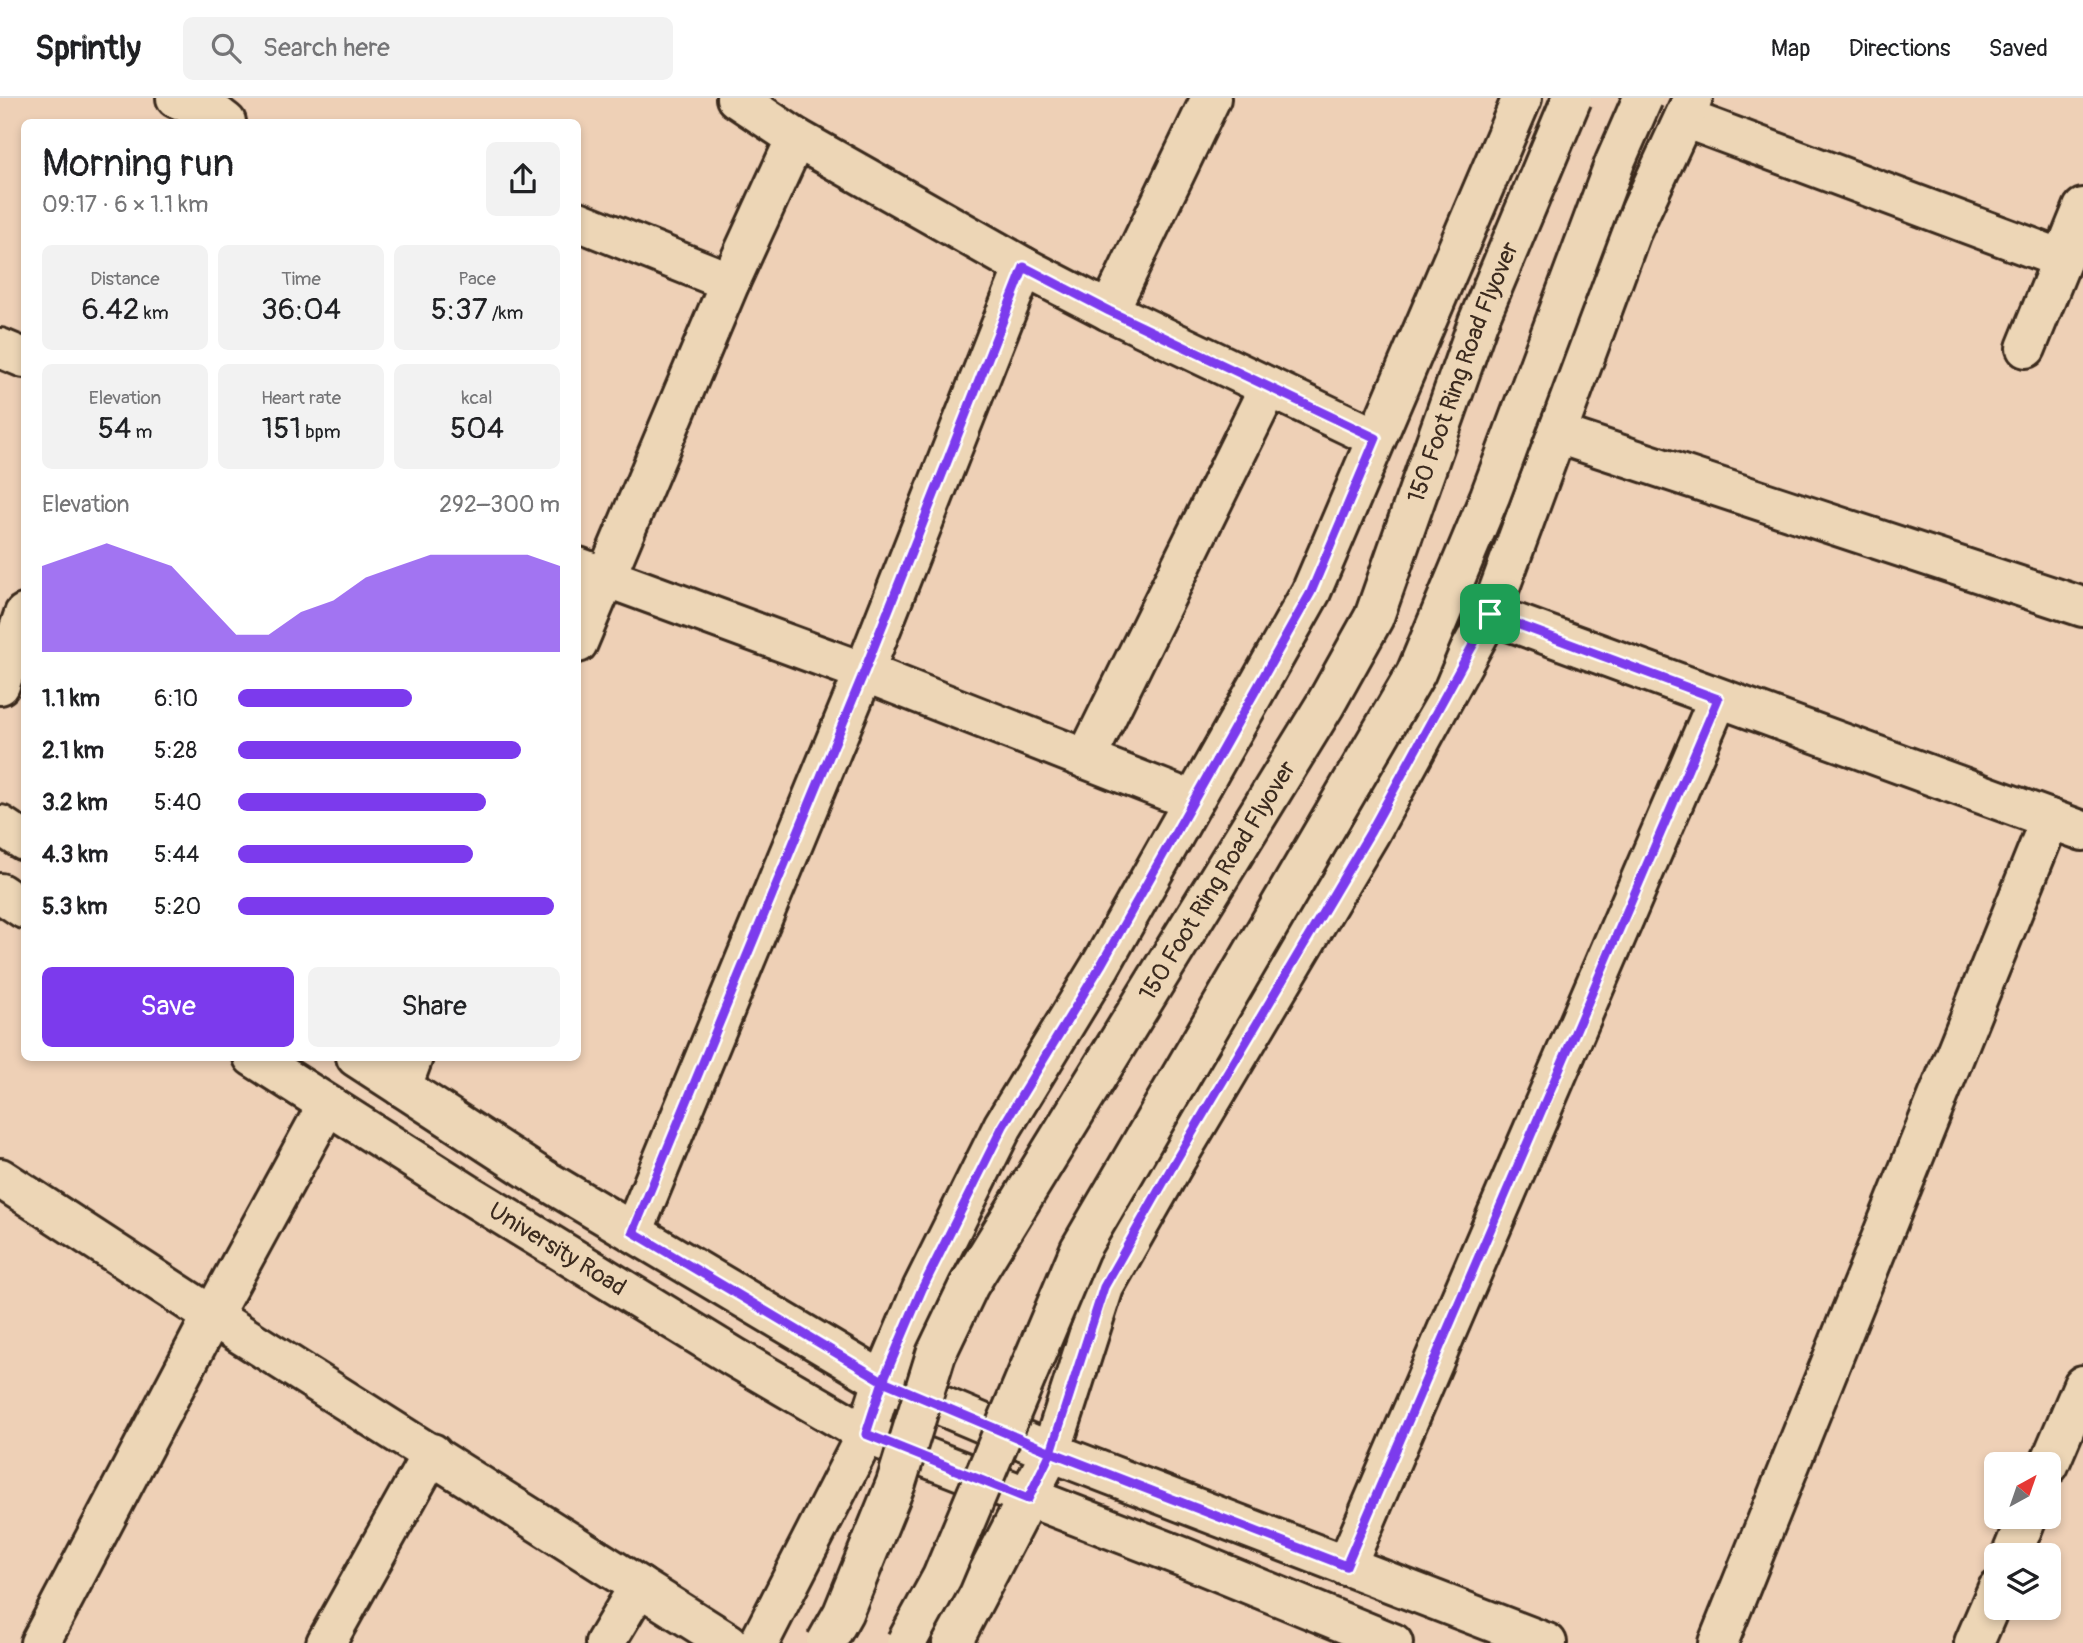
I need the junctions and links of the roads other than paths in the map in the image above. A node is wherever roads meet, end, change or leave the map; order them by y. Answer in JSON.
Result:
{"nodes":[{"id":1,"x":176,"y":98,"type":"edge"},
{"id":2,"x":736,"y":98,"type":"edge"},
{"id":3,"x":1211,"y":98,"type":"edge"},
{"id":4,"x":1522,"y":98,"type":"edge"},
{"id":5,"x":1572,"y":98,"type":"edge"},
{"id":6,"x":1643,"y":98,"type":"edge"},
{"id":7,"x":1688,"y":108,"type":"edge"},
{"id":8,"x":220,"y":114,"type":"edge"},
{"id":9,"x":796,"y":138,"type":"junction"},
{"id":10,"x":2083,"y":208,"type":"edge"},
{"id":11,"x":581,"y":222,"type":"edge"},
{"id":12,"x":2062,"y":259,"type":"junction"},
{"id":13,"x":1024,"y":267,"type":"junction"},
{"id":14,"x":730,"y":282,"type":"junction"},
{"id":15,"x":1109,"y":311,"type":"junction"},
{"id":16,"x":0,"y":348,"type":"edge"},
{"id":17,"x":2026,"y":348,"type":"dead end"},
{"id":18,"x":21,"y":357,"type":"edge"},
{"id":19,"x":1269,"y":387,"type":"junction"},
{"id":20,"x":1558,"y":434,"type":"junction"},
{"id":21,"x":1376,"y":438,"type":"junction"},
{"id":22,"x":591,"y":572,"type":"edge"},
{"id":23,"x":2083,"y":607,"type":"edge"},
{"id":24,"x":1490,"y":614,"type":"junction"},
{"id":25,"x":21,"y":624,"type":"edge"},
{"id":26,"x":581,"y":627,"type":"edge"},
{"id":27,"x":8,"y":669,"type":"edge"},
{"id":28,"x":864,"y":672,"type":"junction"},
{"id":29,"x":1718,"y":699,"type":"junction"},
{"id":30,"x":1086,"y":759,"type":"junction"},
{"id":31,"x":1193,"y":801,"type":"junction"},
{"id":32,"x":0,"y":825,"type":"edge"},
{"id":33,"x":2067,"y":825,"type":"edge"},
{"id":34,"x":21,"y":839,"type":"edge"},
{"id":35,"x":0,"y":892,"type":"edge"},
{"id":36,"x":21,"y":907,"type":"edge"},
{"id":37,"x":259,"y":1061,"type":"edge"},
{"id":38,"x":370,"y":1061,"type":"edge"},
{"id":39,"x":407,"y":1072,"type":"edge"},
{"id":40,"x":327,"y":1105,"type":"junction"},
{"id":41,"x":0,"y":1178,"type":"edge"},
{"id":42,"x":633,"y":1232,"type":"junction"},
{"id":43,"x":212,"y":1316,"type":"junction"},
{"id":44,"x":883,"y":1381,"type":"junction"},
{"id":45,"x":2083,"y":1385,"type":"edge"},
{"id":46,"x":866,"y":1434,"type":"junction"},
{"id":47,"x":2064,"y":1451,"type":"edge"},
{"id":48,"x":1051,"y":1452,"type":"junction"},
{"id":49,"x":432,"y":1453,"type":"junction"},
{"id":50,"x":1028,"y":1499,"type":"junction"},
{"id":51,"x":1346,"y":1566,"type":"junction"},
{"id":52,"x":639,"y":1586,"type":"junction"},
{"id":53,"x":1984,"y":1620,"type":"edge"},
{"id":54,"x":40,"y":1643,"type":"edge"},
{"id":55,"x":326,"y":1643,"type":"edge"},
{"id":56,"x":605,"y":1643,"type":"edge"},
{"id":57,"x":729,"y":1643,"type":"edge"},
{"id":58,"x":759,"y":1643,"type":"edge"},
{"id":59,"x":826,"y":1643,"type":"edge"},
{"id":60,"x":906,"y":1643,"type":"edge"},
{"id":61,"x":952,"y":1643,"type":"edge"},
{"id":62,"x":1393,"y":1643,"type":"edge"},
{"id":63,"x":1547,"y":1643,"type":"edge"},
{"id":64,"x":1718,"y":1643,"type":"edge"},
{"id":65,"x":1974,"y":1643,"type":"edge"}],
"edges":[{"from":1,"to":8,"type":"main road"},
{"from":2,"to":9,"type":"main road"},
{"from":3,"to":15,"type":"main road"},
{"from":4,"to":21,"type":"main road"},
{"from":5,"to":59,"type":"main road","name":"150 Foot Ring Road Flyover","bridge":true},
{"from":6,"to":60,"type":"main road","bridge":true},
{"from":7,"to":12,"type":"main road"},
{"from":7,"to":20,"type":"main road"},
{"from":9,"to":13,"type":"main road"},
{"from":9,"to":14,"type":"main road"},
{"from":10,"to":12,"type":"main road"},
{"from":11,"to":14,"type":"main road"},
{"from":12,"to":17,"type":"main road"},
{"from":13,"to":15,"type":"main road"},
{"from":13,"to":28,"type":"main road"},
{"from":14,"to":22,"type":"main road"},
{"from":15,"to":19,"type":"main road"},
{"from":16,"to":18,"type":"main road"},
{"from":19,"to":21,"type":"main road"},
{"from":19,"to":30,"type":"main road"},
{"from":20,"to":23,"type":"main road"},
{"from":20,"to":24,"type":"main road"},
{"from":21,"to":31,"type":"main road"},
{"from":22,"to":26,"type":"main road"},
{"from":22,"to":28,"type":"main road"},
{"from":24,"to":29,"type":"main road"},
{"from":24,"to":48,"type":"main road"},
{"from":25,"to":27,"type":"main road"},
{"from":28,"to":30,"type":"main road"},
{"from":28,"to":42,"type":"main road"},
{"from":29,"to":33,"type":"main road"},
{"from":29,"to":51,"type":"main road"},
{"from":30,"to":31,"type":"main road"},
{"from":31,"to":44,"type":"main road"},
{"from":32,"to":34,"type":"main road"},
{"from":33,"to":64,"type":"main road"},
{"from":35,"to":36,"type":"main road"},
{"from":37,"to":40,"type":"main road","name":"University Road"},
{"from":38,"to":39,"type":"main road"},
{"from":39,"to":42,"type":"main road"},
{"from":40,"to":43,"type":"main road"},
{"from":40,"to":46,"type":"main road","name":"University Road"},
{"from":41,"to":43,"type":"main road"},
{"from":42,"to":44,"type":"main road"},
{"from":43,"to":49,"type":"main road"},
{"from":43,"to":54,"type":"main road"},
{"from":44,"to":46,"type":"main road"},
{"from":44,"to":48,"type":"main road"},
{"from":45,"to":47,"type":"main road"},
{"from":46,"to":50,"type":"main road","name":"University Road"},
{"from":46,"to":58,"type":"main road"},
{"from":48,"to":50,"type":"main road"},
{"from":48,"to":51,"type":"main road"},
{"from":49,"to":52,"type":"main road"},
{"from":49,"to":55,"type":"main road"},
{"from":50,"to":61,"type":"main road"},
{"from":50,"to":62,"type":"main road","name":"University Road"},
{"from":51,"to":63,"type":"main road"},
{"from":52,"to":56,"type":"main road"},
{"from":52,"to":57,"type":"main road"},
{"from":53,"to":65,"type":"main road"}]}
